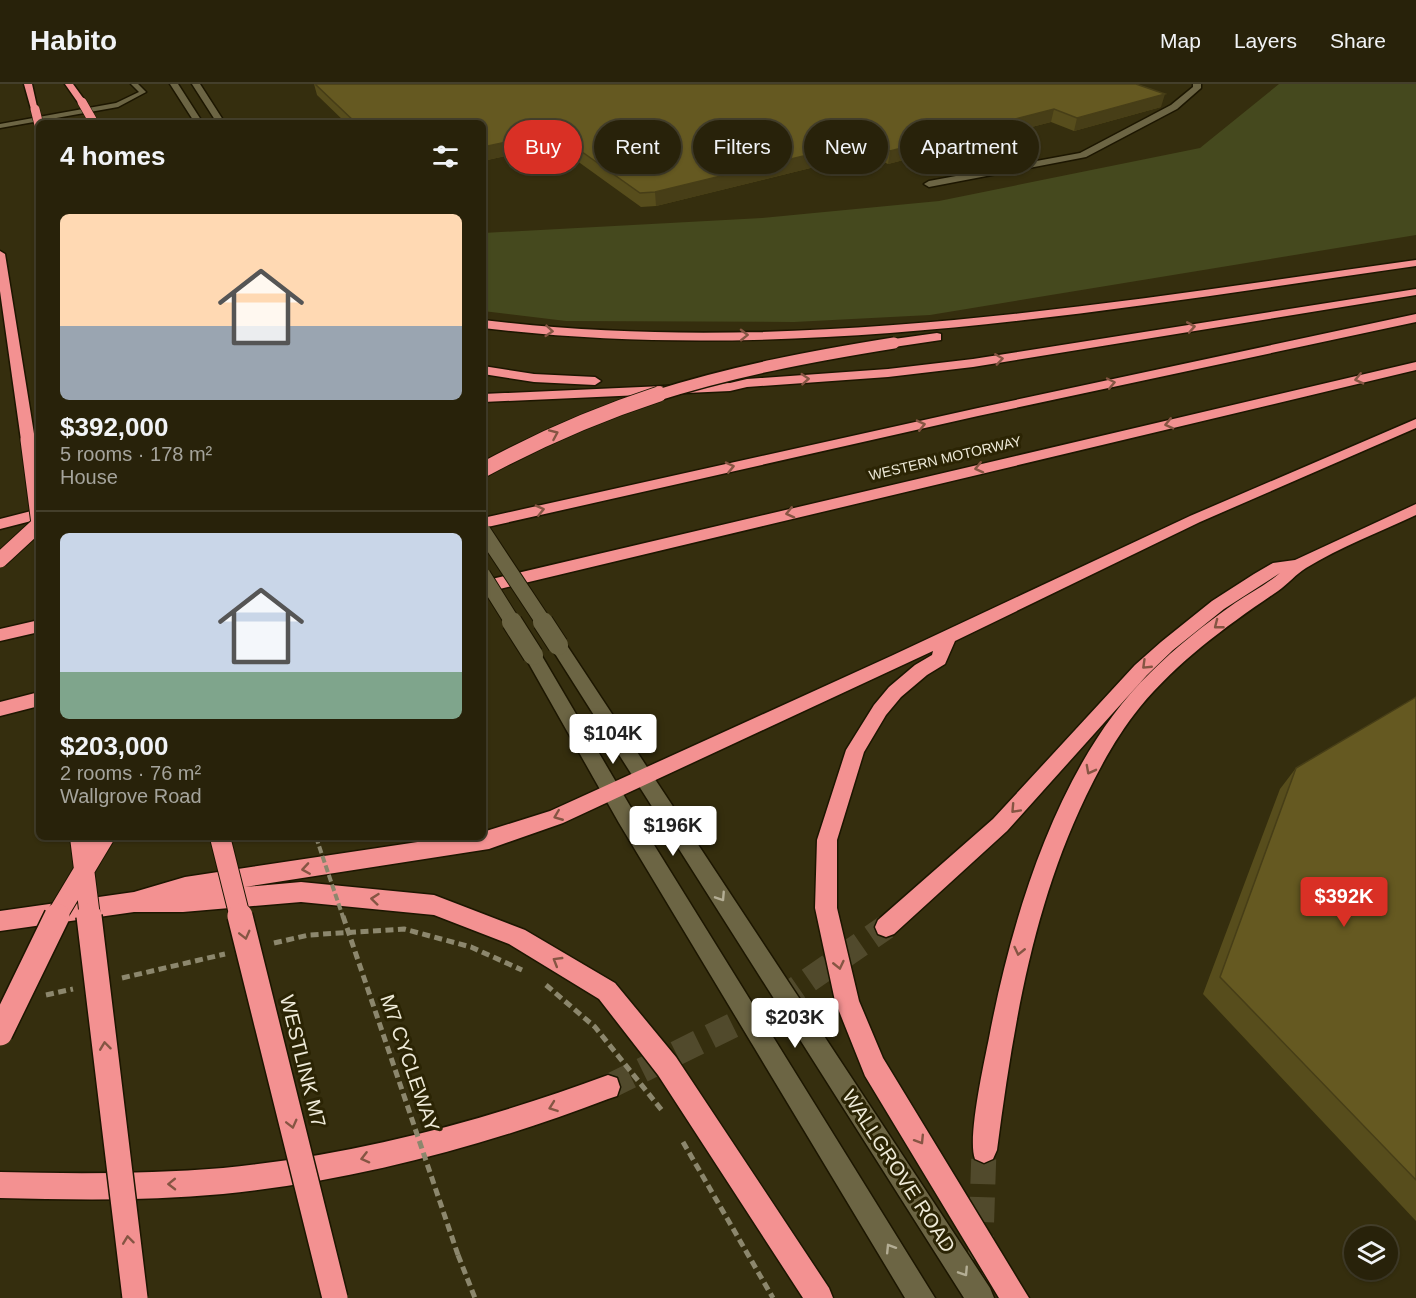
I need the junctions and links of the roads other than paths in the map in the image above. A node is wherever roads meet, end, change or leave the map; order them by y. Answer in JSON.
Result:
{"nodes":[{"id":1,"x":28,"y":84,"type":"edge"},
{"id":2,"x":69,"y":84,"type":"edge"},
{"id":3,"x":134,"y":84,"type":"edge"},
{"id":4,"x":174,"y":84,"type":"edge"},
{"id":5,"x":196,"y":84,"type":"edge"},
{"id":6,"x":1197,"y":84,"type":"edge"},
{"id":7,"x":38,"y":120,"type":"edge"},
{"id":8,"x":92,"y":120,"type":"edge"},
{"id":9,"x":198,"y":120,"type":"edge"},
{"id":10,"x":219,"y":120,"type":"edge"},
{"id":11,"x":0,"y":126,"type":"edge"},
{"id":12,"x":929,"y":184,"type":"dead end"},
{"id":13,"x":0,"y":254,"type":"edge"},
{"id":14,"x":1416,"y":263,"type":"edge"},
{"id":15,"x":1416,"y":271,"type":"edge"},
{"id":16,"x":1416,"y":292,"type":"edge"},
{"id":17,"x":1416,"y":318,"type":"edge"},
{"id":18,"x":487,"y":324,"type":"edge"},
{"id":19,"x":1416,"y":366,"type":"edge"},
{"id":20,"x":486,"y":370,"type":"edge"},
{"id":21,"x":747,"y":383,"type":"junction"},
{"id":22,"x":486,"y":399,"type":"edge"},
{"id":23,"x":1416,"y":423,"type":"edge"},
{"id":24,"x":486,"y":469,"type":"edge"},
{"id":25,"x":36,"y":501,"type":"edge"},
{"id":26,"x":36,"y":506,"type":"edge"},
{"id":27,"x":1416,"y":509,"type":"edge"},
{"id":28,"x":36,"y":514,"type":"edge"},
{"id":29,"x":486,"y":522,"type":"edge"},
{"id":30,"x":3,"y":524,"type":"edge"},
{"id":31,"x":36,"y":527,"type":"edge"},
{"id":32,"x":486,"y":536,"type":"edge"},
{"id":33,"x":0,"y":560,"type":"edge"},
{"id":34,"x":1298,"y":565,"type":"junction"},
{"id":35,"x":486,"y":580,"type":"edge"},
{"id":36,"x":486,"y":586,"type":"edge"},
{"id":37,"x":36,"y":627,"type":"edge"},
{"id":38,"x":0,"y":635,"type":"edge"},
{"id":39,"x":947,"y":638,"type":"junction"},
{"id":40,"x":36,"y":700,"type":"edge"},
{"id":41,"x":0,"y":709,"type":"edge"},
{"id":42,"x":643,"y":778,"type":"junction"},
{"id":43,"x":611,"y":792,"type":"junction"},
{"id":44,"x":80,"y":840,"type":"edge"},
{"id":45,"x":102,"y":840,"type":"edge"},
{"id":46,"x":221,"y":840,"type":"edge"},
{"id":47,"x":134,"y":902,"type":"junction"},
{"id":48,"x":0,"y":921,"type":"edge"},
{"id":49,"x":886,"y":927,"type":"tunnel mouth"},
{"id":50,"x":0,"y":1033,"type":"edge"},
{"id":51,"x":608,"y":1087,"type":"tunnel mouth"},
{"id":52,"x":984,"y":1150,"type":"tunnel mouth"},
{"id":53,"x":0,"y":1185,"type":"edge"},
{"id":54,"x":135,"y":1298,"type":"edge"},
{"id":55,"x":335,"y":1298,"type":"edge"},
{"id":56,"x":819,"y":1298,"type":"edge"},
{"id":57,"x":921,"y":1298,"type":"edge"},
{"id":58,"x":980,"y":1298,"type":"edge"},
{"id":59,"x":1015,"y":1298,"type":"edge"}],
"edges":[{"from":1,"to":7,"type":"highway","bridge":true},
{"from":2,"to":8,"type":"highway","bridge":true},
{"from":3,"to":11,"type":"lane"},
{"from":4,"to":9,"type":"main road"},
{"from":5,"to":10,"type":"main road"},
{"from":6,"to":12,"type":"main road"},
{"from":13,"to":25,"type":"highway","bridge":true},
{"from":18,"to":14,"type":"highway","one_way":true},
{"from":24,"to":15,"type":"highway","one_way":true,"bridge":true},
{"from":21,"to":16,"type":"highway","one_way":true},
{"from":29,"to":17,"type":"highway","one_way":true},
{"from":19,"to":36,"type":"highway","name":"WESTERN MOTORWAY","one_way":true},
{"from":20,"to":21,"type":"highway"},
{"from":21,"to":22,"type":"highway"},
{"from":23,"to":39,"type":"highway"},
{"from":26,"to":30,"type":"highway"},
{"from":27,"to":34,"type":"highway"},
{"from":28,"to":30,"type":"highway"},
{"from":31,"to":33,"type":"highway","bridge":true},
{"from":32,"to":42,"type":"main road","name":"WALLGROVE ROAD","bridge":true},
{"from":34,"to":49,"type":"highway","one_way":true},
{"from":34,"to":52,"type":"highway","one_way":true},
{"from":35,"to":43,"type":"main road","bridge":true},
{"from":37,"to":38,"type":"highway"},
{"from":39,"to":42,"type":"highway"},
{"from":39,"to":59,"type":"highway","one_way":true},
{"from":40,"to":41,"type":"highway"},
{"from":42,"to":43,"type":"highway"},
{"from":42,"to":58,"type":"main road","name":"WALLGROVE ROAD","one_way":true},
{"from":43,"to":47,"type":"highway","one_way":true},
{"from":57,"to":43,"type":"main road","one_way":true},
{"from":54,"to":44,"type":"highway","one_way":true,"bridge":true},
{"from":45,"to":50,"type":"highway","bridge":true},
{"from":46,"to":55,"type":"highway","name":"WESTLINK M7","one_way":true,"bridge":true},
{"from":47,"to":48,"type":"highway"},
{"from":56,"to":47,"type":"highway","one_way":true},
{"from":51,"to":53,"type":"highway","one_way":true}]}
